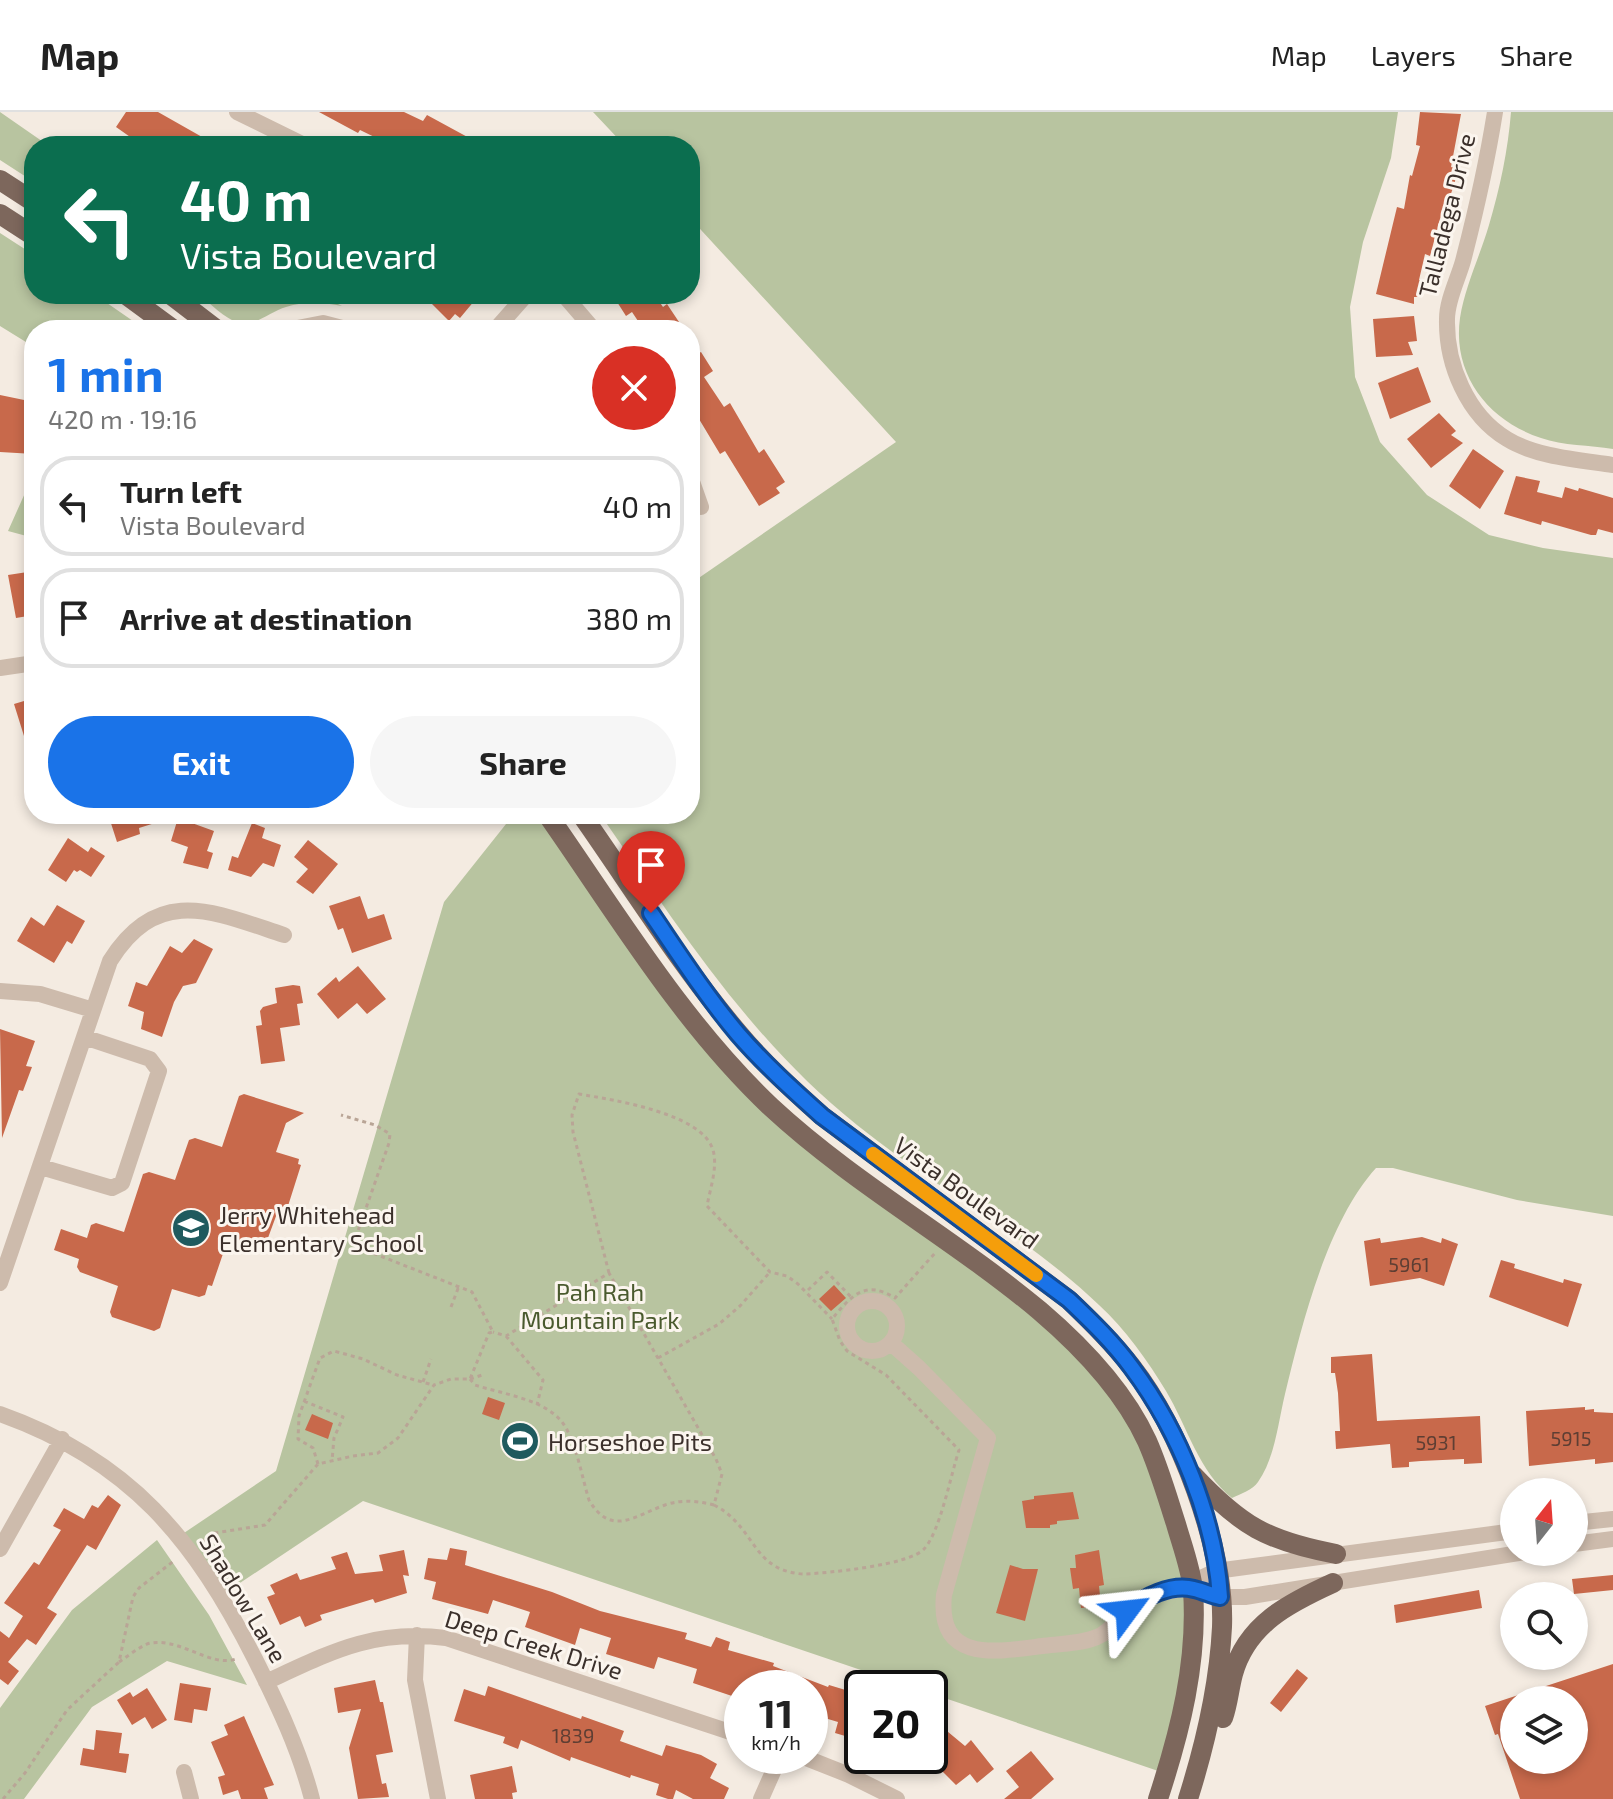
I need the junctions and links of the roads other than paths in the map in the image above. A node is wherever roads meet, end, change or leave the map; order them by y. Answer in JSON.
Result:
{"nodes":[{"id":1,"x":237,"y":112,"type":"edge"},
{"id":2,"x":1495,"y":112,"type":"edge"},
{"id":3,"x":286,"y":136,"type":"edge"},
{"id":4,"x":0,"y":180,"type":"edge"},
{"id":5,"x":24,"y":196,"type":"edge"},
{"id":6,"x":0,"y":214,"type":"edge"},
{"id":7,"x":24,"y":230,"type":"edge"},
{"id":8,"x":139,"y":304,"type":"edge"},
{"id":9,"x":183,"y":304,"type":"edge"},
{"id":10,"x":518,"y":304,"type":"edge"},
{"id":11,"x":572,"y":304,"type":"edge"},
{"id":12,"x":160,"y":320,"type":"edge"},
{"id":13,"x":204,"y":320,"type":"edge"},
{"id":14,"x":504,"y":320,"type":"edge"},
{"id":15,"x":585,"y":320,"type":"edge"},
{"id":16,"x":1613,"y":465,"type":"edge"},
{"id":17,"x":24,"y":664,"type":"edge"},
{"id":18,"x":0,"y":668,"type":"edge"},
{"id":19,"x":554,"y":824,"type":"edge"},
{"id":20,"x":588,"y":824,"type":"edge"},
{"id":21,"x":284,"y":935,"type":"dead end"},
{"id":22,"x":0,"y":991,"type":"edge"},
{"id":23,"x":93,"y":1010,"type":"junction"},
{"id":24,"x":84,"y":1037,"type":"junction"},
{"id":25,"x":41,"y":1167,"type":"junction"},
{"id":26,"x":0,"y":1283,"type":"edge"},
{"id":27,"x":891,"y":1343,"type":"dead end"},
{"id":28,"x":0,"y":1414,"type":"edge"},
{"id":29,"x":62,"y":1439,"type":"junction"},
{"id":30,"x":1187,"y":1470,"type":"junction"},
{"id":31,"x":1613,"y":1519,"type":"edge"},
{"id":32,"x":1588,"y":1522,"type":"edge"},
{"id":33,"x":1500,"y":1533,"type":"edge"},
{"id":34,"x":1613,"y":1539,"type":"edge"},
{"id":35,"x":1588,"y":1542,"type":"edge"},
{"id":36,"x":0,"y":1549,"type":"edge"},
{"id":37,"x":1336,"y":1554,"type":"junction"},
{"id":38,"x":1500,"y":1556,"type":"edge"},
{"id":39,"x":1216,"y":1571,"type":"junction"},
{"id":40,"x":1333,"y":1583,"type":"junction"},
{"id":41,"x":1193,"y":1588,"type":"junction"},
{"id":42,"x":1220,"y":1597,"type":"junction"},
{"id":43,"x":417,"y":1635,"type":"junction"},
{"id":44,"x":266,"y":1682,"type":"junction"},
{"id":45,"x":724,"y":1730,"type":"edge"},
{"id":46,"x":828,"y":1767,"type":"edge"},
{"id":47,"x":184,"y":1772,"type":"dead end"},
{"id":48,"x":772,"y":1774,"type":"edge"},
{"id":49,"x":191,"y":1799,"type":"edge"},
{"id":50,"x":312,"y":1799,"type":"edge"},
{"id":51,"x":438,"y":1799,"type":"edge"},
{"id":52,"x":761,"y":1799,"type":"edge"},
{"id":53,"x":897,"y":1799,"type":"edge"},
{"id":54,"x":1158,"y":1799,"type":"edge"},
{"id":55,"x":1188,"y":1799,"type":"edge"}],
"edges":[{"from":1,"to":3,"type":"street"},
{"from":2,"to":16,"type":"street","name":"Talladega Drive"},
{"from":4,"to":5,"type":"main road"},
{"from":6,"to":7,"type":"main road"},
{"from":8,"to":12,"type":"main road"},
{"from":9,"to":13,"type":"main road"},
{"from":10,"to":14,"type":"street"},
{"from":11,"to":15,"type":"street"},
{"from":17,"to":18,"type":"street"},
{"from":19,"to":41,"type":"main road"},
{"from":20,"to":30,"type":"main road","name":"Vista Boulevard"},
{"from":21,"to":23,"type":"street"},
{"from":22,"to":23,"type":"street"},
{"from":23,"to":24,"type":"street"},
{"from":24,"to":25,"type":"street"},
{"from":24,"to":25,"type":"street"},
{"from":25,"to":26,"type":"street"},
{"from":27,"to":41,"type":"street"},
{"from":28,"to":29,"type":"street","name":"Shadow Lane"},
{"from":29,"to":36,"type":"street"},
{"from":29,"to":44,"type":"street","name":"Shadow Lane"},
{"from":30,"to":37,"type":"main road"},
{"from":30,"to":39,"type":"main road","name":"Vista Boulevard"},
{"from":31,"to":32,"type":"street"},
{"from":33,"to":37,"type":"street"},
{"from":34,"to":35,"type":"street"},
{"from":37,"to":39,"type":"street"},
{"from":38,"to":40,"type":"street"},
{"from":39,"to":41,"type":"street"},
{"from":39,"to":42,"type":"main road","name":"Vista Boulevard"},
{"from":40,"to":42,"type":"street"},
{"from":40,"to":55,"type":"main road"},
{"from":41,"to":42,"type":"street"},
{"from":41,"to":54,"type":"main road"},
{"from":42,"to":55,"type":"main road","name":"Vista Boulevard"},
{"from":43,"to":44,"type":"street","name":"Deep Creek Drive"},
{"from":43,"to":45,"type":"street","name":"Deep Creek Drive"},
{"from":43,"to":51,"type":"street"},
{"from":44,"to":50,"type":"street","name":"Shadow Lane"},
{"from":46,"to":53,"type":"street"},
{"from":47,"to":49,"type":"street"},
{"from":48,"to":52,"type":"street"}]}
